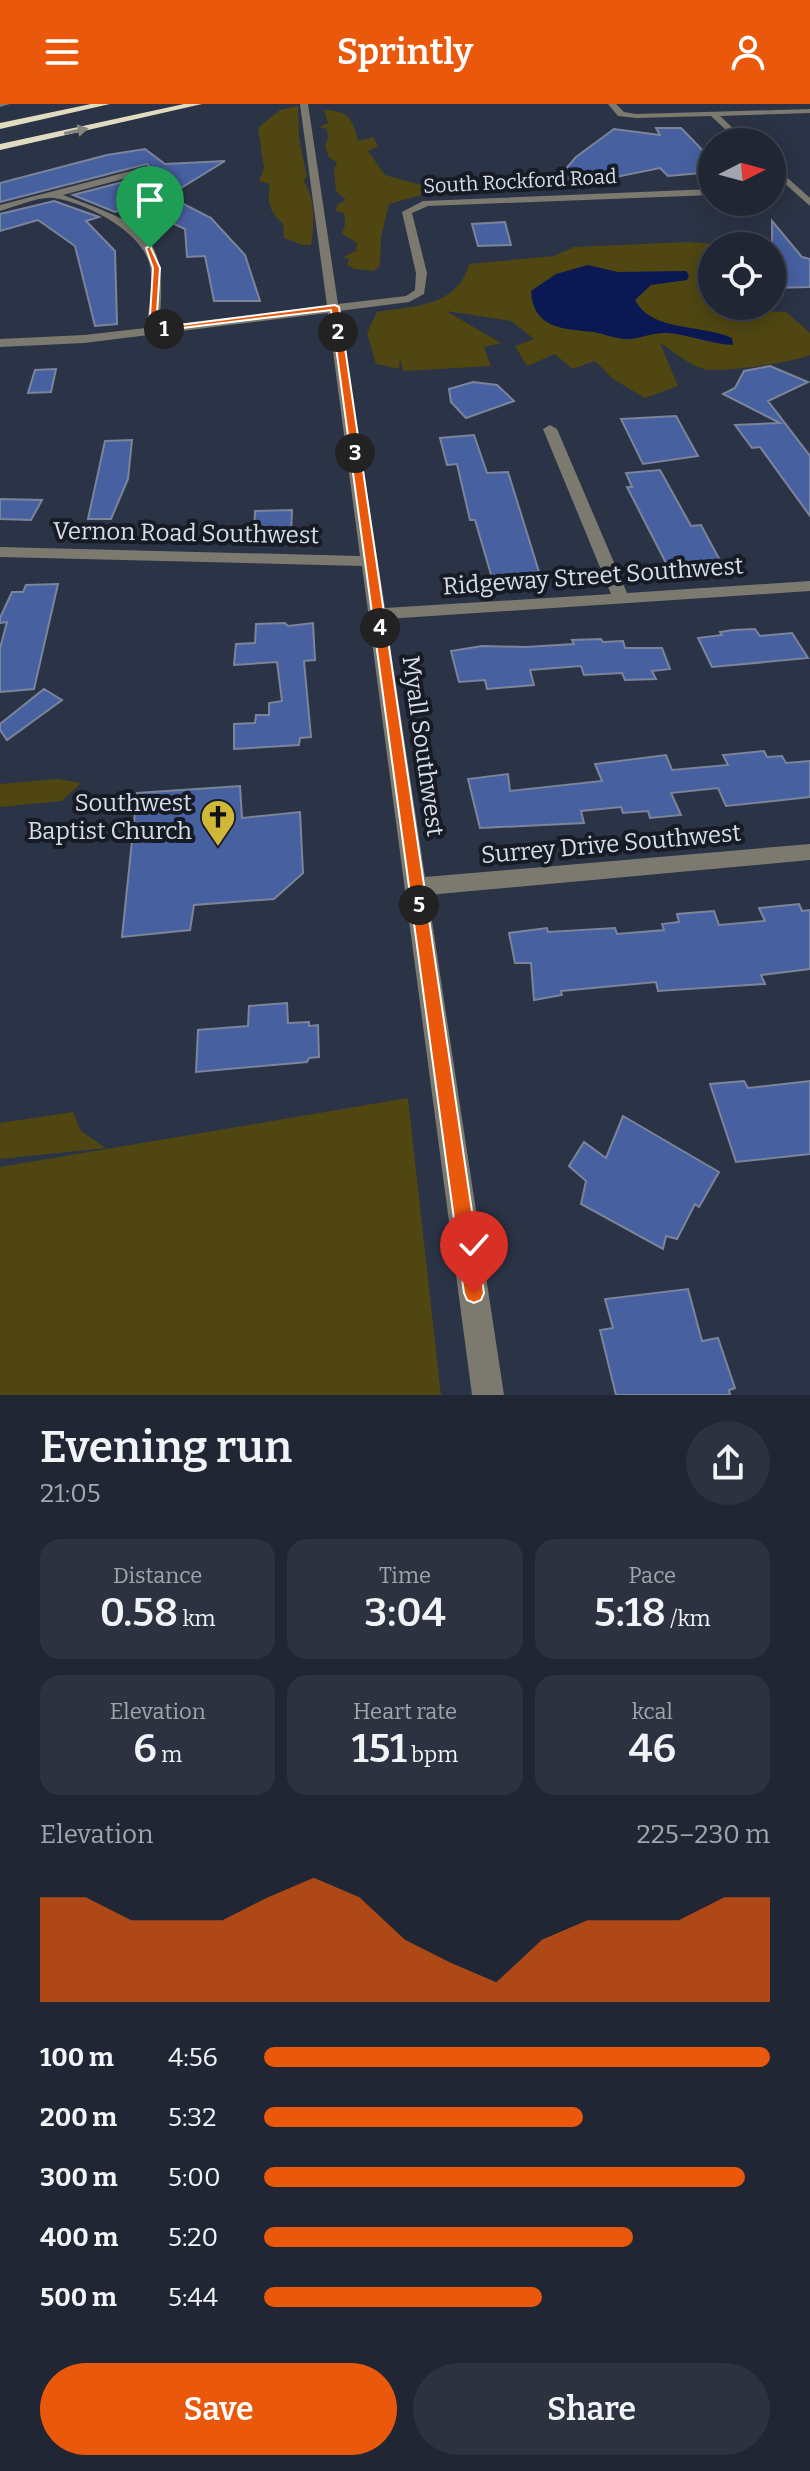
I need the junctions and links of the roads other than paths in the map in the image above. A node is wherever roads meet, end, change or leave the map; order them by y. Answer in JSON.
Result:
{"nodes":[{"id":1,"x":105,"y":104,"type":"edge"},
{"id":2,"x":197,"y":104,"type":"edge"},
{"id":3,"x":304,"y":104,"type":"edge"},
{"id":4,"x":612,"y":104,"type":"edge"},
{"id":5,"x":810,"y":111,"type":"edge"},
{"id":6,"x":713,"y":114,"type":"junction"},
{"id":7,"x":0,"y":126,"type":"edge"},
{"id":8,"x":728,"y":128,"type":"edge"},
{"id":9,"x":0,"y":147,"type":"edge"},
{"id":10,"x":146,"y":170,"type":"dead end"},
{"id":11,"x":786,"y":180,"type":"edge"},
{"id":12,"x":795,"y":188,"type":"junction"},
{"id":13,"x":810,"y":188,"type":"edge"},
{"id":14,"x":786,"y":189,"type":"edge"},
{"id":15,"x":698,"y":193,"type":"edge"},
{"id":16,"x":52,"y":194,"type":"junction"},
{"id":17,"x":810,"y":203,"type":"edge"},
{"id":18,"x":0,"y":208,"type":"edge"},
{"id":19,"x":335,"y":307,"type":"junction"},
{"id":20,"x":152,"y":331,"type":"junction"},
{"id":21,"x":0,"y":343,"type":"edge"},
{"id":22,"x":550,"y":429,"type":"dead end"},
{"id":23,"x":0,"y":552,"type":"edge"},
{"id":24,"x":371,"y":561,"type":"junction"},
{"id":25,"x":810,"y":586,"type":"edge"},
{"id":26,"x":621,"y":598,"type":"junction"},
{"id":27,"x":378,"y":614,"type":"junction"},
{"id":28,"x":810,"y":852,"type":"edge"},
{"id":29,"x":416,"y":887,"type":"junction"},
{"id":30,"x":488,"y":1395,"type":"edge"}],
"edges":[{"from":1,"to":7,"type":"highway"},
{"from":9,"to":2,"type":"highway","one_way":true},
{"from":3,"to":19,"type":"street","name":"Myall Southwest"},
{"from":4,"to":6,"type":"street"},
{"from":5,"to":6,"type":"street"},
{"from":6,"to":8,"type":"street"},
{"from":10,"to":16,"type":"street"},
{"from":11,"to":12,"type":"street"},
{"from":12,"to":13,"type":"street"},
{"from":12,"to":14,"type":"street"},
{"from":12,"to":17,"type":"street"},
{"from":15,"to":19,"type":"street","name":"South Rockford Road"},
{"from":16,"to":18,"type":"street"},
{"from":16,"to":20,"type":"street"},
{"from":19,"to":20,"type":"street","name":"South Rockford Road"},
{"from":19,"to":24,"type":"street","name":"Myall Southwest"},
{"from":20,"to":21,"type":"street","name":"South Rockford Road"},
{"from":22,"to":26,"type":"street"},
{"from":23,"to":24,"type":"street","name":"Vernon Road Southwest"},
{"from":24,"to":27,"type":"street","name":"Myall Southwest"},
{"from":25,"to":26,"type":"street","name":"Ridgeway Street Southwest"},
{"from":26,"to":27,"type":"street","name":"Ridgeway Street Southwest"},
{"from":27,"to":29,"type":"street","name":"Myall Southwest"},
{"from":28,"to":29,"type":"street","name":"Surrey Drive Southwest"},
{"from":29,"to":30,"type":"street","name":"Myall Southwest"}]}
